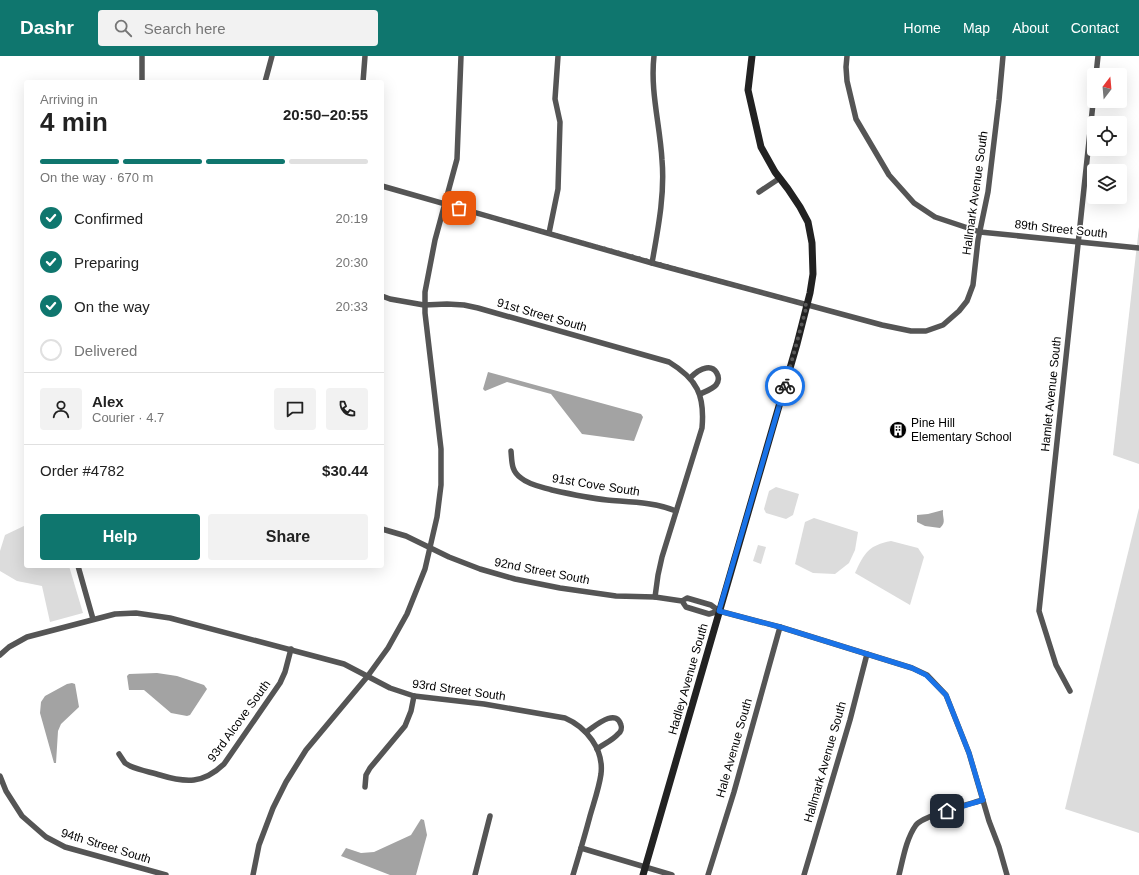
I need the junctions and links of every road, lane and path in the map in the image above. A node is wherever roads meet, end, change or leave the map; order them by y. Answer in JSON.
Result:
{"nodes":[{"id":1,"x":142,"y":56,"type":"edge"},
{"id":2,"x":271,"y":56,"type":"edge"},
{"id":3,"x":365,"y":56,"type":"edge"},
{"id":4,"x":461,"y":56,"type":"edge"},
{"id":5,"x":558,"y":56,"type":"edge"},
{"id":6,"x":654,"y":56,"type":"edge"},
{"id":7,"x":752,"y":56,"type":"edge"},
{"id":8,"x":847,"y":56,"type":"edge"},
{"id":9,"x":1003,"y":56,"type":"edge"},
{"id":10,"x":1098,"y":56,"type":"edge"},
{"id":11,"x":1097,"y":68,"type":"edge"},
{"id":12,"x":142,"y":80,"type":"edge"},
{"id":13,"x":265,"y":80,"type":"edge"},
{"id":14,"x":363,"y":80,"type":"edge"},
{"id":15,"x":1092,"y":108,"type":"edge"},
{"id":16,"x":780,"y":178,"type":"junction"},
{"id":17,"x":384,"y":187,"type":"edge"},
{"id":18,"x":759,"y":192,"type":"dead end"},
{"id":19,"x":444,"y":204,"type":"junction"},
{"id":20,"x":980,"y":232,"type":"junction"},
{"id":21,"x":548,"y":234,"type":"junction"},
{"id":22,"x":1078,"y":242,"type":"junction"},
{"id":23,"x":1139,"y":248,"type":"edge"},
{"id":24,"x":652,"y":263,"type":"junction"},
{"id":25,"x":384,"y":297,"type":"edge"},
{"id":26,"x":424,"y":305,"type":"junction"},
{"id":27,"x":807,"y":305,"type":"junction"},
{"id":28,"x":690,"y":378,"type":"junction"},
{"id":29,"x":700,"y":394,"type":"junction"},
{"id":30,"x":512,"y":451,"type":"dead end"},
{"id":31,"x":676,"y":511,"type":"junction"},
{"id":32,"x":384,"y":530,"type":"edge"},
{"id":33,"x":430,"y":547,"type":"junction"},
{"id":34,"x":79,"y":568,"type":"edge"},
{"id":35,"x":655,"y":597,"type":"junction"},
{"id":36,"x":682,"y":601,"type":"junction"},
{"id":37,"x":719,"y":611,"type":"junction"},
{"id":38,"x":93,"y":619,"type":"junction"},
{"id":39,"x":780,"y":627,"type":"junction"},
{"id":40,"x":291,"y":649,"type":"junction"},
{"id":41,"x":867,"y":654,"type":"junction"},
{"id":42,"x":0,"y":655,"type":"edge"},
{"id":43,"x":367,"y":677,"type":"junction"},
{"id":44,"x":1070,"y":691,"type":"dead end"},
{"id":45,"x":414,"y":696,"type":"junction"},
{"id":46,"x":586,"y":732,"type":"junction"},
{"id":47,"x":597,"y":749,"type":"junction"},
{"id":48,"x":119,"y":754,"type":"dead end"},
{"id":49,"x":0,"y":776,"type":"edge"},
{"id":50,"x":366,"y":787,"type":"dead end"},
{"id":51,"x":983,"y":800,"type":"junction"},
{"id":52,"x":490,"y":816,"type":"dead end"},
{"id":53,"x":581,"y":848,"type":"junction"},
{"id":54,"x":645,"y":867,"type":"junction"},
{"id":55,"x":166,"y":875,"type":"edge"},
{"id":56,"x":252,"y":875,"type":"edge"},
{"id":57,"x":474,"y":875,"type":"edge"},
{"id":58,"x":573,"y":875,"type":"edge"},
{"id":59,"x":643,"y":875,"type":"edge"},
{"id":60,"x":672,"y":875,"type":"edge"},
{"id":61,"x":708,"y":875,"type":"edge"},
{"id":62,"x":804,"y":875,"type":"edge"},
{"id":63,"x":899,"y":875,"type":"edge"},
{"id":64,"x":1007,"y":875,"type":"edge"}],
"edges":[{"from":1,"to":12,"type":"street"},
{"from":2,"to":13,"type":"street"},
{"from":3,"to":14,"type":"street"},
{"from":4,"to":19,"type":"street"},
{"from":5,"to":21,"type":"street"},
{"from":6,"to":24,"type":"street"},
{"from":7,"to":16,"type":"street","name":"Hadley Avenue South"},
{"from":8,"to":20,"type":"street"},
{"from":9,"to":20,"type":"street","name":"Hallmark Avenue South"},
{"from":10,"to":11,"type":"street"},
{"from":15,"to":22,"type":"street","name":"Hamlet Avenue South"},
{"from":16,"to":18,"type":"street"},
{"from":16,"to":27,"type":"street","name":"Hadley Avenue South"},
{"from":17,"to":19,"type":"street","name":"Hallmark Avenue South"},
{"from":19,"to":21,"type":"street","name":"Hallmark Avenue South"},
{"from":19,"to":26,"type":"street"},
{"from":20,"to":22,"type":"street","name":"89th Street South"},
{"from":20,"to":27,"type":"street","name":"Hallmark Avenue South"},
{"from":21,"to":24,"type":"street","name":"Hallmark Avenue South"},
{"from":22,"to":23,"type":"street","name":"89th Street South"},
{"from":22,"to":44,"type":"street","name":"Hamlet Avenue South"},
{"from":24,"to":27,"type":"street","name":"Hallmark Avenue South"},
{"from":25,"to":26,"type":"street","name":"91st Street South"},
{"from":26,"to":28,"type":"street","name":"91st Street South"},
{"from":26,"to":33,"type":"street"},
{"from":27,"to":37,"type":"street","name":"Hadley Avenue South"},
{"from":28,"to":29,"type":"street","name":"91st Street South"},
{"from":28,"to":29,"type":"street"},
{"from":29,"to":31,"type":"street","name":"91st Street South"},
{"from":30,"to":31,"type":"street","name":"91st Cove South"},
{"from":31,"to":35,"type":"street","name":"91st Street South"},
{"from":32,"to":33,"type":"street","name":"92nd Street South"},
{"from":33,"to":35,"type":"street","name":"92nd Street South"},
{"from":33,"to":43,"type":"street"},
{"from":34,"to":38,"type":"street"},
{"from":35,"to":36,"type":"street","name":"92nd Street South"},
{"from":36,"to":37,"type":"street","name":"92nd Street South"},
{"from":36,"to":37,"type":"street","name":"92nd Street South"},
{"from":37,"to":39,"type":"street","name":"92nd Street South"},
{"from":37,"to":54,"type":"street","name":"Hadley Avenue South"},
{"from":38,"to":40,"type":"street","name":"93rd Street South"},
{"from":38,"to":42,"type":"street"},
{"from":39,"to":41,"type":"street","name":"92nd Street South"},
{"from":39,"to":61,"type":"street","name":"Hale Avenue South"},
{"from":40,"to":43,"type":"street","name":"93rd Street South"},
{"from":40,"to":48,"type":"street","name":"93rd Alcove South"},
{"from":41,"to":51,"type":"street","name":"92nd Street South"},
{"from":41,"to":62,"type":"street","name":"Hallmark Avenue South"},
{"from":43,"to":45,"type":"street","name":"93rd Street South"},
{"from":43,"to":56,"type":"street"},
{"from":45,"to":46,"type":"street","name":"93rd Street South"},
{"from":45,"to":50,"type":"street"},
{"from":46,"to":47,"type":"street","name":"93rd Street South"},
{"from":46,"to":47,"type":"street"},
{"from":47,"to":53,"type":"street","name":"93rd Street South"},
{"from":49,"to":55,"type":"street","name":"94th Street South"},
{"from":51,"to":63,"type":"street"},
{"from":51,"to":64,"type":"street","name":"92nd Street South"},
{"from":52,"to":57,"type":"street"},
{"from":53,"to":54,"type":"street"},
{"from":53,"to":58,"type":"street"},
{"from":54,"to":59,"type":"street","name":"Hadley Avenue South"},
{"from":54,"to":60,"type":"street"}]}
